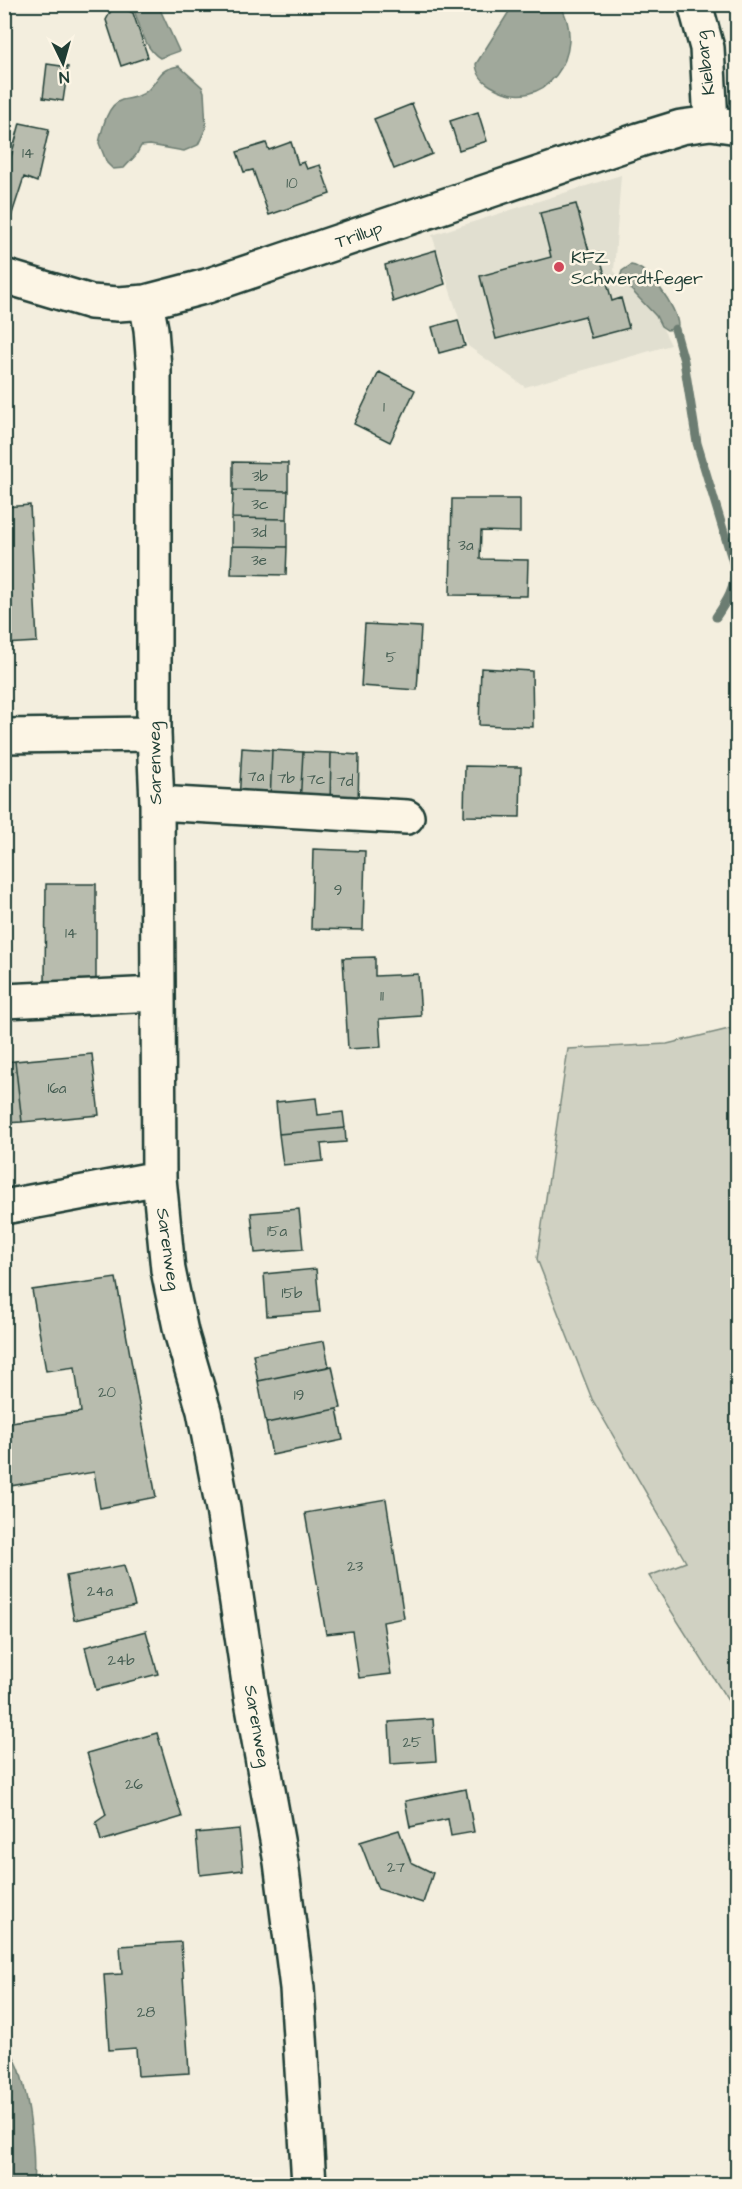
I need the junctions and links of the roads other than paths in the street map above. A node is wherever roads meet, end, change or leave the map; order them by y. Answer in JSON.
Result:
{"nodes":[{"id":1,"x":695,"y":4,"type":"edge"},
{"id":2,"x":724,"y":125,"type":"edge"},
{"id":3,"x":4,"y":276,"type":"edge"},
{"id":4,"x":146,"y":302,"type":"junction"},
{"id":5,"x":154,"y":734,"type":"junction"},
{"id":6,"x":4,"y":736,"type":"edge"},
{"id":7,"x":157,"y":804,"type":"junction"},
{"id":8,"x":407,"y":817,"type":"dead end"},
{"id":9,"x":157,"y":994,"type":"junction"},
{"id":10,"x":4,"y":1001,"type":"edge"},
{"id":11,"x":159,"y":1178,"type":"junction"},
{"id":12,"x":4,"y":1207,"type":"edge"},
{"id":13,"x":309,"y":2184,"type":"edge"}],
"edges":[{"from":1,"to":2,"type":"street","name":"Kielbarg"},
{"from":2,"to":4,"type":"street","name":"Trillup"},
{"from":3,"to":4,"type":"street","name":"Trillup"},
{"from":4,"to":5,"type":"street","name":"Sarenweg"},
{"from":5,"to":6,"type":"street"},
{"from":5,"to":7,"type":"street","name":"Sarenweg"},
{"from":7,"to":8,"type":"street"},
{"from":7,"to":9,"type":"street","name":"Sarenweg"},
{"from":9,"to":10,"type":"street"},
{"from":9,"to":11,"type":"street","name":"Sarenweg"},
{"from":11,"to":12,"type":"street"},
{"from":11,"to":13,"type":"street","name":"Sarenweg"}]}
